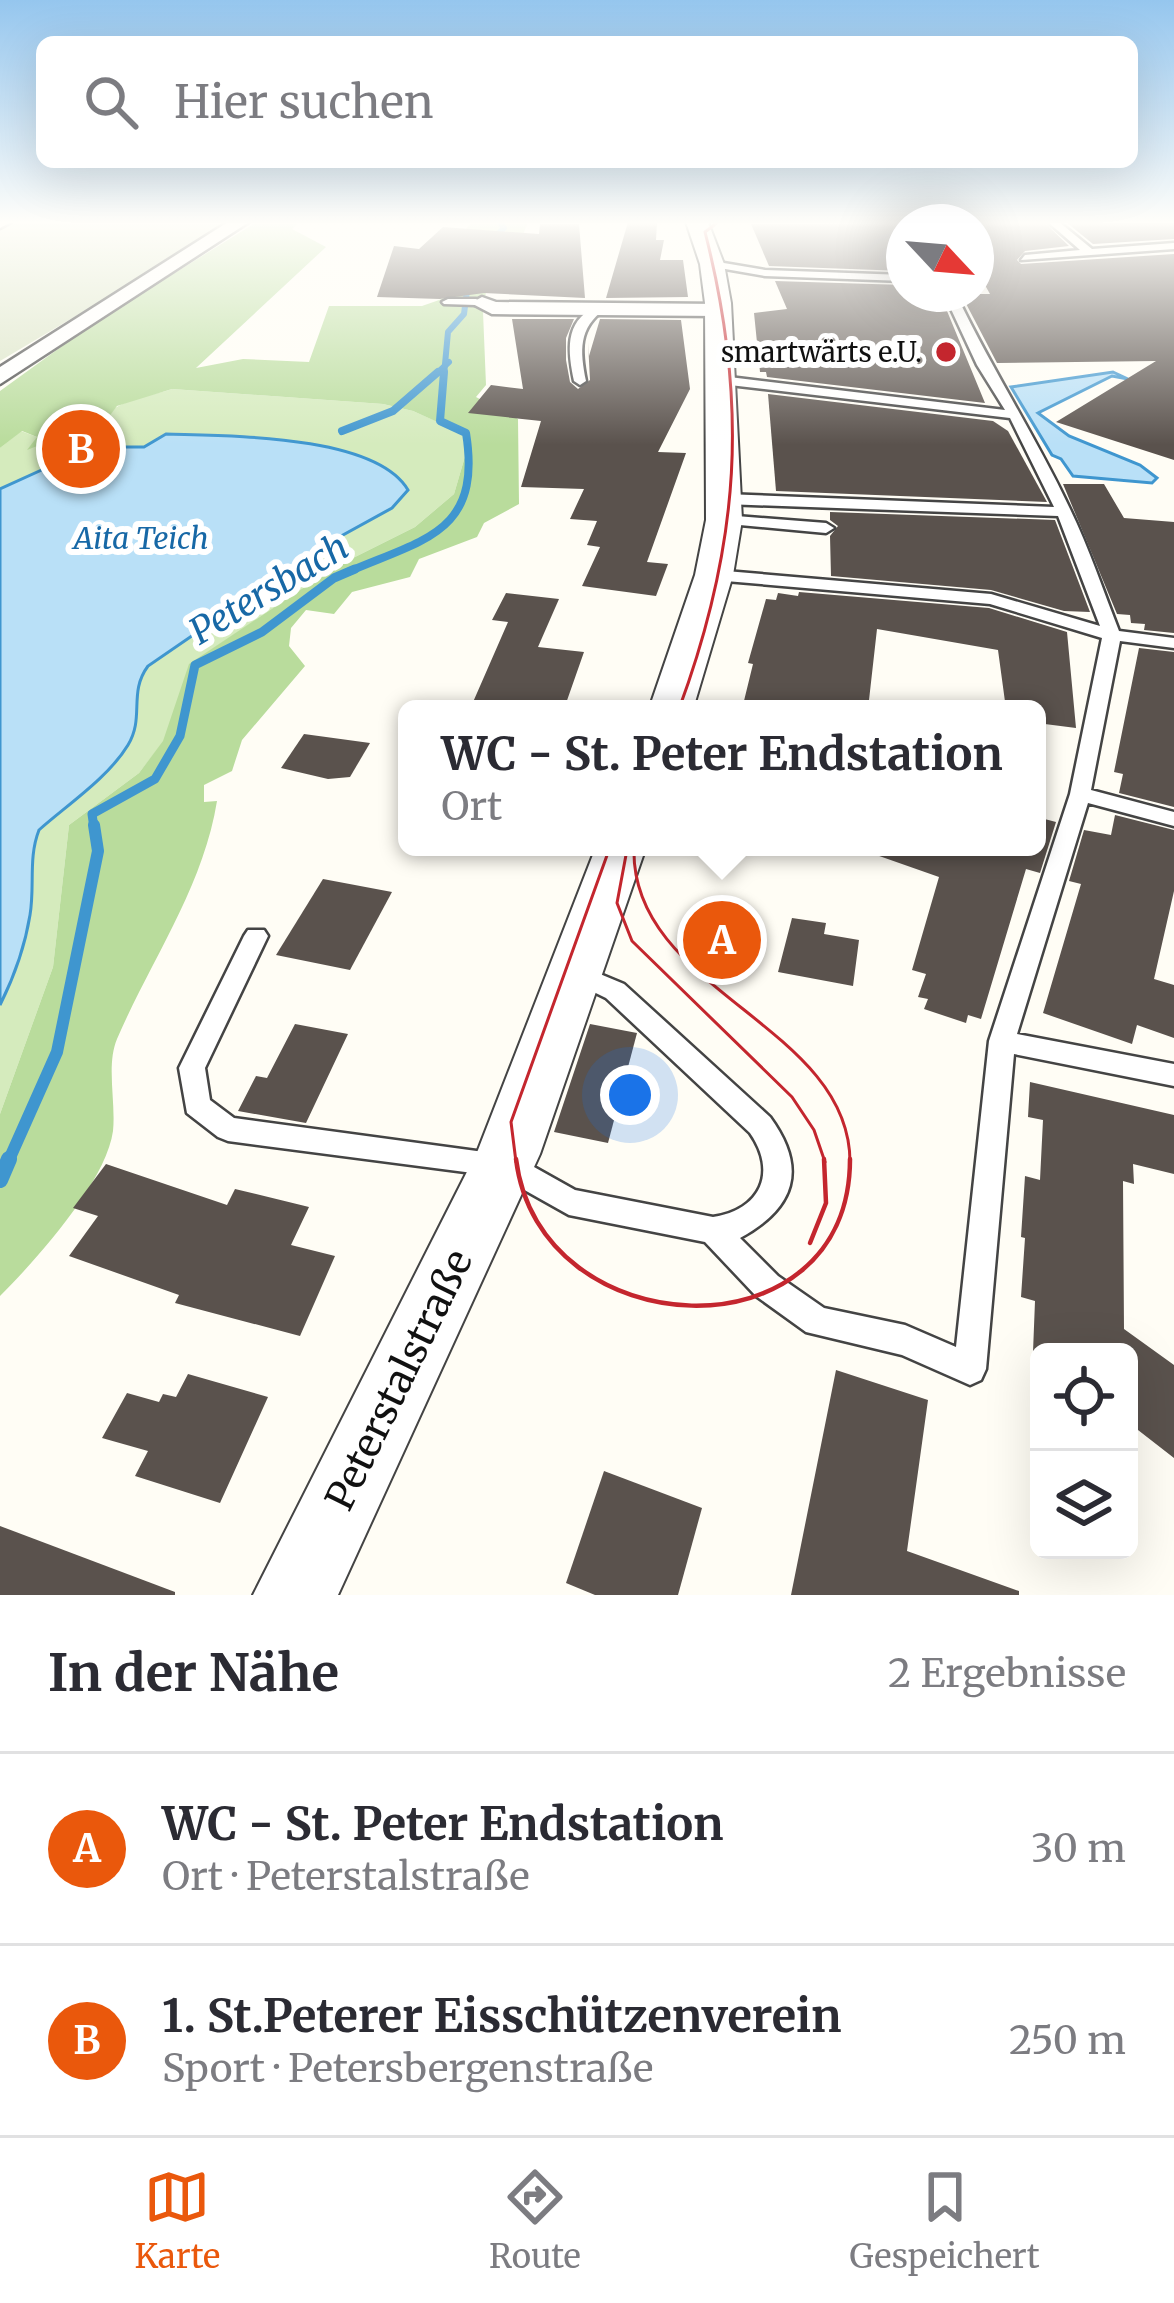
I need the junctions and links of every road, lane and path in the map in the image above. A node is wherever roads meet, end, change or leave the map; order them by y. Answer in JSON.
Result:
{"nodes":[{"id":1,"x":125,"y":296,"type":"edge"},
{"id":2,"x":716,"y":296,"type":"edge"},
{"id":3,"x":951,"y":296,"type":"edge"},
{"id":4,"x":448,"y":302,"type":"dead end"},
{"id":5,"x":479,"y":303,"type":"joint"},
{"id":6,"x":599,"y":309,"type":"junction"},
{"id":7,"x":718,"y":310,"type":"junction"},
{"id":8,"x":0,"y":377,"type":"edge"},
{"id":9,"x":722,"y":380,"type":"junction"},
{"id":10,"x":580,"y":381,"type":"dead end"},
{"id":11,"x":1015,"y":415,"type":"junction"},
{"id":12,"x":724,"y":510,"type":"junction"},
{"id":13,"x":1064,"y":512,"type":"junction"},
{"id":14,"x":826,"y":528,"type":"dead end"},
{"id":15,"x":715,"y":575,"type":"junction"},
{"id":16,"x":1112,"y":635,"type":"junction"},
{"id":17,"x":1174,"y":643,"type":"edge"},
{"id":18,"x":674,"y":700,"type":"edge"},
{"id":19,"x":1080,"y":794,"type":"junction"},
{"id":20,"x":1174,"y":819,"type":"edge"},
{"id":21,"x":618,"y":856,"type":"edge"},
{"id":22,"x":256,"y":936,"type":"dead end"},
{"id":23,"x":577,"y":973,"type":"junction"},
{"id":24,"x":1002,"y":1041,"type":"junction"},
{"id":25,"x":1174,"y":1076,"type":"edge"},
{"id":26,"x":514,"y":1138,"type":"junction"},
{"id":27,"x":713,"y":1230,"type":"junction"},
{"id":28,"x":296,"y":1595,"type":"edge"}],
"edges":[{"from":1,"to":8,"type":"street"},
{"from":2,"to":7,"type":"street"},
{"from":3,"to":11,"type":"lane"},
{"from":4,"to":5,"type":"lane"},
{"from":5,"to":6,"type":"street"},
{"from":6,"to":7,"type":"street"},
{"from":6,"to":10,"type":"lane"},
{"from":7,"to":9,"type":"street"},
{"from":9,"to":11,"type":"lane"},
{"from":9,"to":12,"type":"street"},
{"from":11,"to":13,"type":"lane"},
{"from":12,"to":13,"type":"lane"},
{"from":12,"to":14,"type":"lane"},
{"from":12,"to":15,"type":"street"},
{"from":13,"to":16,"type":"lane"},
{"from":15,"to":16,"type":"lane"},
{"from":15,"to":18,"type":"street"},
{"from":16,"to":17,"type":"lane"},
{"from":16,"to":19,"type":"lane"},
{"from":19,"to":20,"type":"lane"},
{"from":19,"to":24,"type":"lane"},
{"from":21,"to":23,"type":"street","name":"Peterstalstraße"},
{"from":22,"to":26,"type":"lane"},
{"from":23,"to":26,"type":"street","name":"Peterstalstraße"},
{"from":23,"to":27,"type":"lane"},
{"from":24,"to":25,"type":"lane"},
{"from":24,"to":27,"type":"lane"},
{"from":26,"to":27,"type":"lane"},
{"from":26,"to":28,"type":"street","name":"Peterstalstraße"}]}
